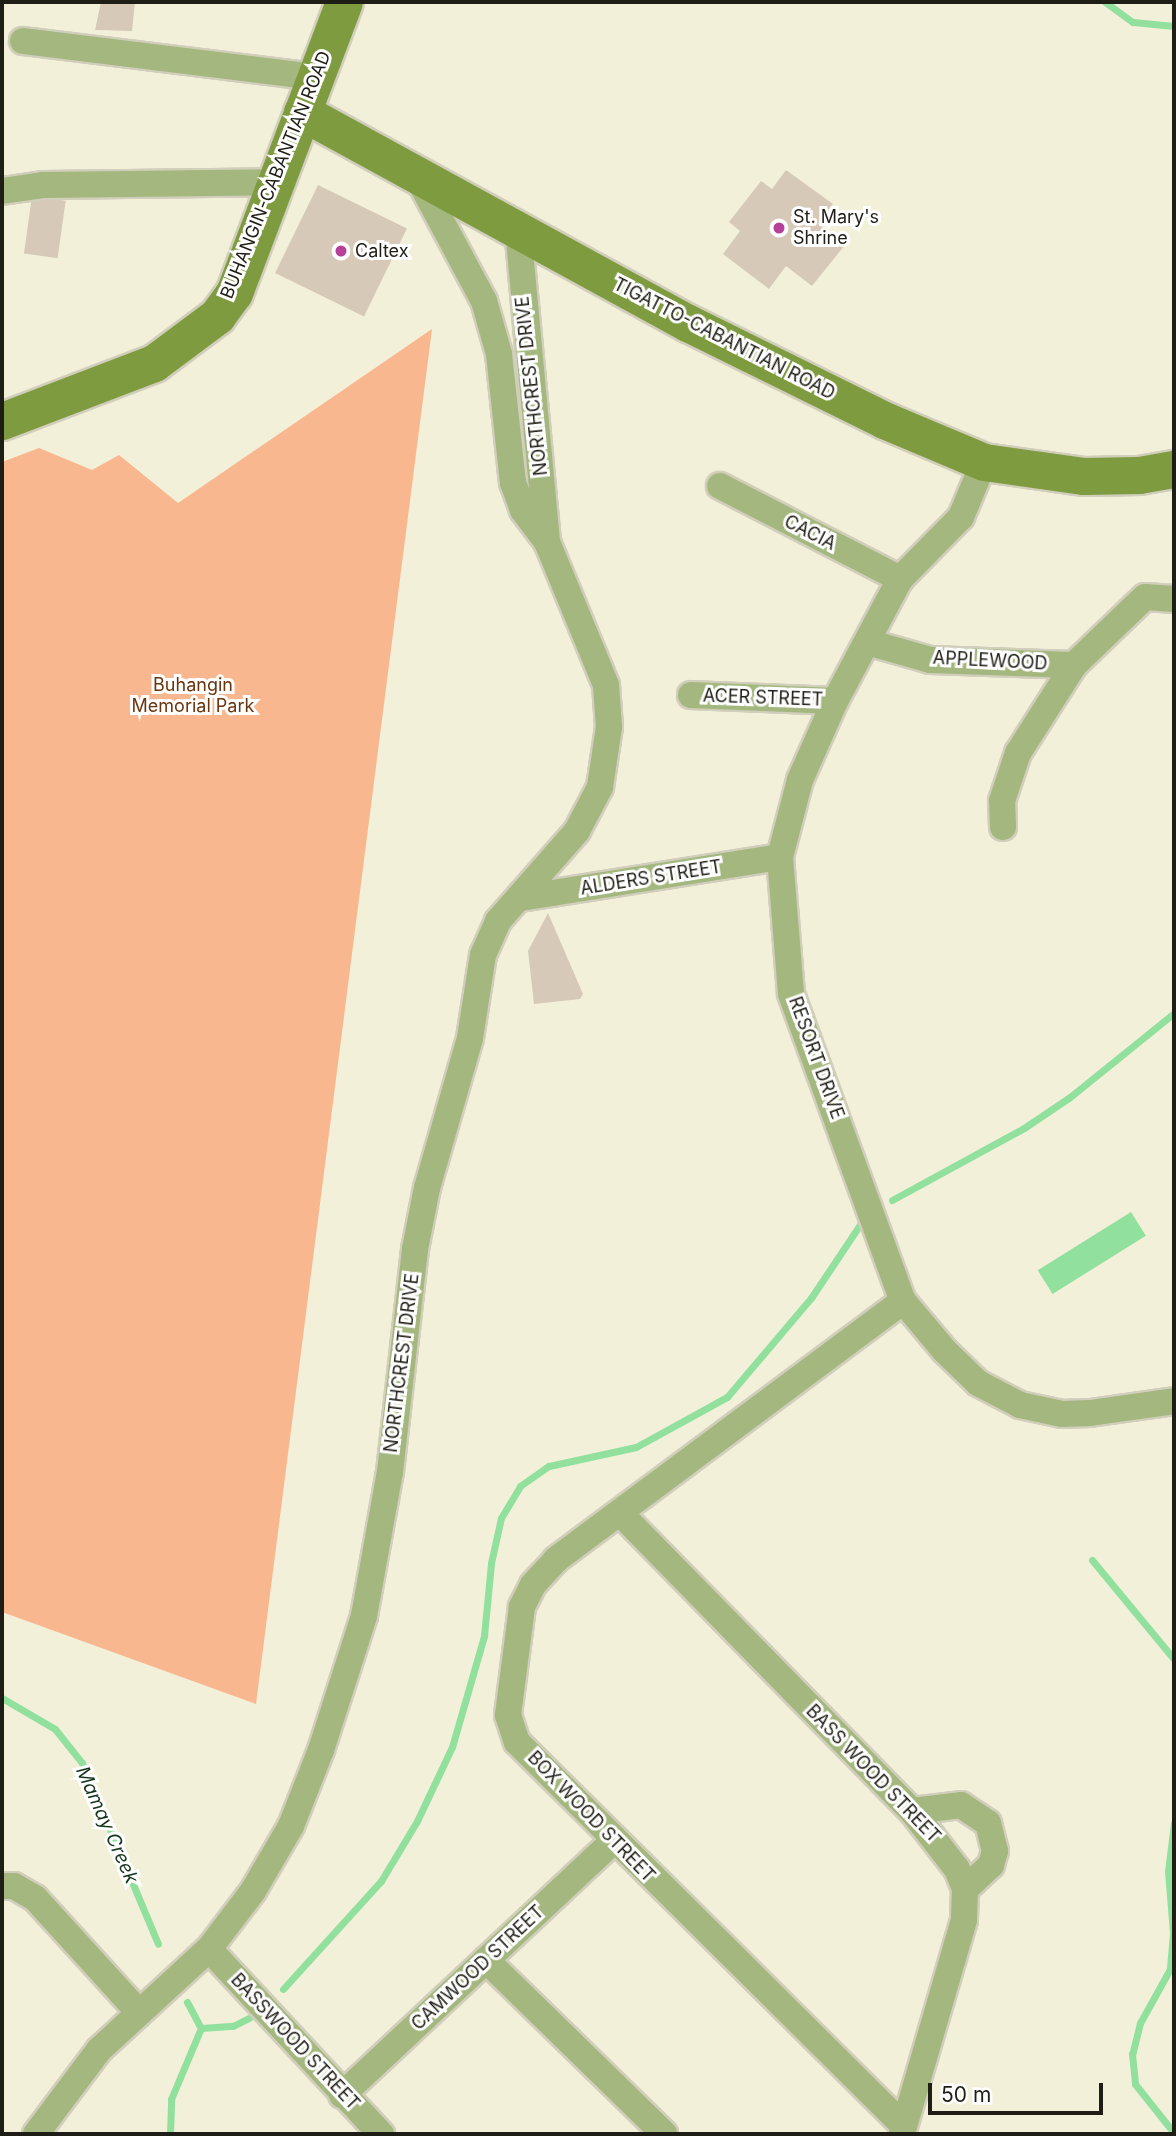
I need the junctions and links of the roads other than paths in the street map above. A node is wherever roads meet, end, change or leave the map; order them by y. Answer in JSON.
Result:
{"nodes":[{"id":1,"x":344,"y":2,"type":"edge"},
{"id":2,"x":23,"y":41,"type":"dead end"},
{"id":3,"x":316,"y":77,"type":"junction"},
{"id":4,"x":302,"y":111,"type":"junction"},
{"id":5,"x":416,"y":174,"type":"junction"},
{"id":6,"x":275,"y":182,"type":"junction"},
{"id":7,"x":2,"y":191,"type":"edge"},
{"id":8,"x":518,"y":229,"type":"junction"},
{"id":9,"x":529,"y":373,"type":"junction"},
{"id":10,"x":502,"y":376,"type":"junction"},
{"id":11,"x":2,"y":421,"type":"edge"},
{"id":12,"x":984,"y":462,"type":"junction"},
{"id":13,"x":1174,"y":469,"type":"edge"},
{"id":14,"x":720,"y":486,"type":"dead end"},
{"id":15,"x":547,"y":542,"type":"junction"},
{"id":16,"x":900,"y":579,"type":"junction"},
{"id":17,"x":1174,"y":599,"type":"edge"},
{"id":18,"x":867,"y":642,"type":"junction"},
{"id":19,"x":1074,"y":665,"type":"junction"},
{"id":20,"x":691,"y":695,"type":"dead end"},
{"id":21,"x":835,"y":701,"type":"junction"},
{"id":22,"x":1003,"y":827,"type":"dead end"},
{"id":23,"x":780,"y":857,"type":"junction"},
{"id":24,"x":521,"y":898,"type":"junction"},
{"id":25,"x":902,"y":1301,"type":"junction"},
{"id":26,"x":1174,"y":1401,"type":"edge"},
{"id":27,"x":622,"y":1515,"type":"junction"},
{"id":28,"x":912,"y":1811,"type":"junction"},
{"id":29,"x":613,"y":1841,"type":"junction"},
{"id":30,"x":2,"y":1886,"type":"edge"},
{"id":31,"x":965,"y":1889,"type":"junction"},
{"id":32,"x":209,"y":1949,"type":"junction"},
{"id":33,"x":486,"y":1960,"type":"junction"},
{"id":34,"x":138,"y":2011,"type":"junction"},
{"id":35,"x":342,"y":2095,"type":"junction"},
{"id":36,"x":903,"y":2130,"type":"edge"},
{"id":37,"x":36,"y":2134,"type":"edge"},
{"id":38,"x":381,"y":2134,"type":"edge"},
{"id":39,"x":664,"y":2134,"type":"edge"}],
"edges":[{"from":1,"to":3,"type":"street","name":"BUHANGIN-CABANTIAN ROAD"},
{"from":2,"to":3,"type":"street"},
{"from":3,"to":4,"type":"street","name":"BUHANGIN-CABANTIAN ROAD"},
{"from":4,"to":5,"type":"street","name":"TIGATTO-CABANTIAN ROAD"},
{"from":4,"to":6,"type":"street","name":"BUHANGIN-CABANTIAN ROAD"},
{"from":5,"to":8,"type":"street","name":"TIGATTO-CABANTIAN ROAD"},
{"from":5,"to":10,"type":"street","name":"NORTHCREST DRIVE"},
{"from":6,"to":7,"type":"street"},
{"from":6,"to":11,"type":"street","name":"BUHANGIN-CABANTIAN ROAD"},
{"from":8,"to":9,"type":"street","name":"NORTHCREST DRIVE"},
{"from":8,"to":12,"type":"street","name":"TIGATTO-CABANTIAN ROAD"},
{"from":9,"to":10,"type":"street"},
{"from":9,"to":15,"type":"street","name":"NORTHCREST DRIVE"},
{"from":10,"to":15,"type":"street","name":"NORTHCREST DRIVE"},
{"from":12,"to":13,"type":"street","name":"TIGATTO-CABANTIAN ROAD"},
{"from":12,"to":16,"type":"street","name":"RESORT DRIVE"},
{"from":14,"to":16,"type":"street","name":"CACIA"},
{"from":15,"to":24,"type":"street","name":"NORTHCREST DRIVE"},
{"from":16,"to":18,"type":"street","name":"RESORT DRIVE"},
{"from":17,"to":19,"type":"street"},
{"from":18,"to":19,"type":"street","name":"APPLEWOOD"},
{"from":18,"to":21,"type":"street","name":"RESORT DRIVE"},
{"from":19,"to":22,"type":"street"},
{"from":20,"to":21,"type":"street","name":"ACER STREET"},
{"from":21,"to":23,"type":"street","name":"RESORT DRIVE"},
{"from":23,"to":24,"type":"street","name":"ALDERS STREET"},
{"from":23,"to":25,"type":"street","name":"RESORT DRIVE"},
{"from":24,"to":32,"type":"street","name":"NORTHCREST DRIVE"},
{"from":25,"to":26,"type":"street","name":"RESORT DRIVE"},
{"from":25,"to":27,"type":"street","name":"BOX WOOD STREET"},
{"from":27,"to":28,"type":"street","name":"BASS WOOD STREET"},
{"from":27,"to":29,"type":"street","name":"BOX WOOD STREET"},
{"from":28,"to":31,"type":"street","name":"BASS WOOD STREET"},
{"from":28,"to":31,"type":"street"},
{"from":29,"to":33,"type":"street","name":"CAMWOOD STREET"},
{"from":29,"to":36,"type":"street","name":"BOX WOOD STREET"},
{"from":30,"to":34,"type":"street"},
{"from":31,"to":36,"type":"street"},
{"from":32,"to":34,"type":"street","name":"NORTHCREST DRIVE"},
{"from":32,"to":35,"type":"street","name":"BASSWOOD STREET"},
{"from":33,"to":35,"type":"street","name":"CAMWOOD STREET"},
{"from":33,"to":39,"type":"street"},
{"from":34,"to":37,"type":"street","name":"NORTHCREST DRIVE"},
{"from":35,"to":38,"type":"street","name":"BASSWOOD STREET"}]}
